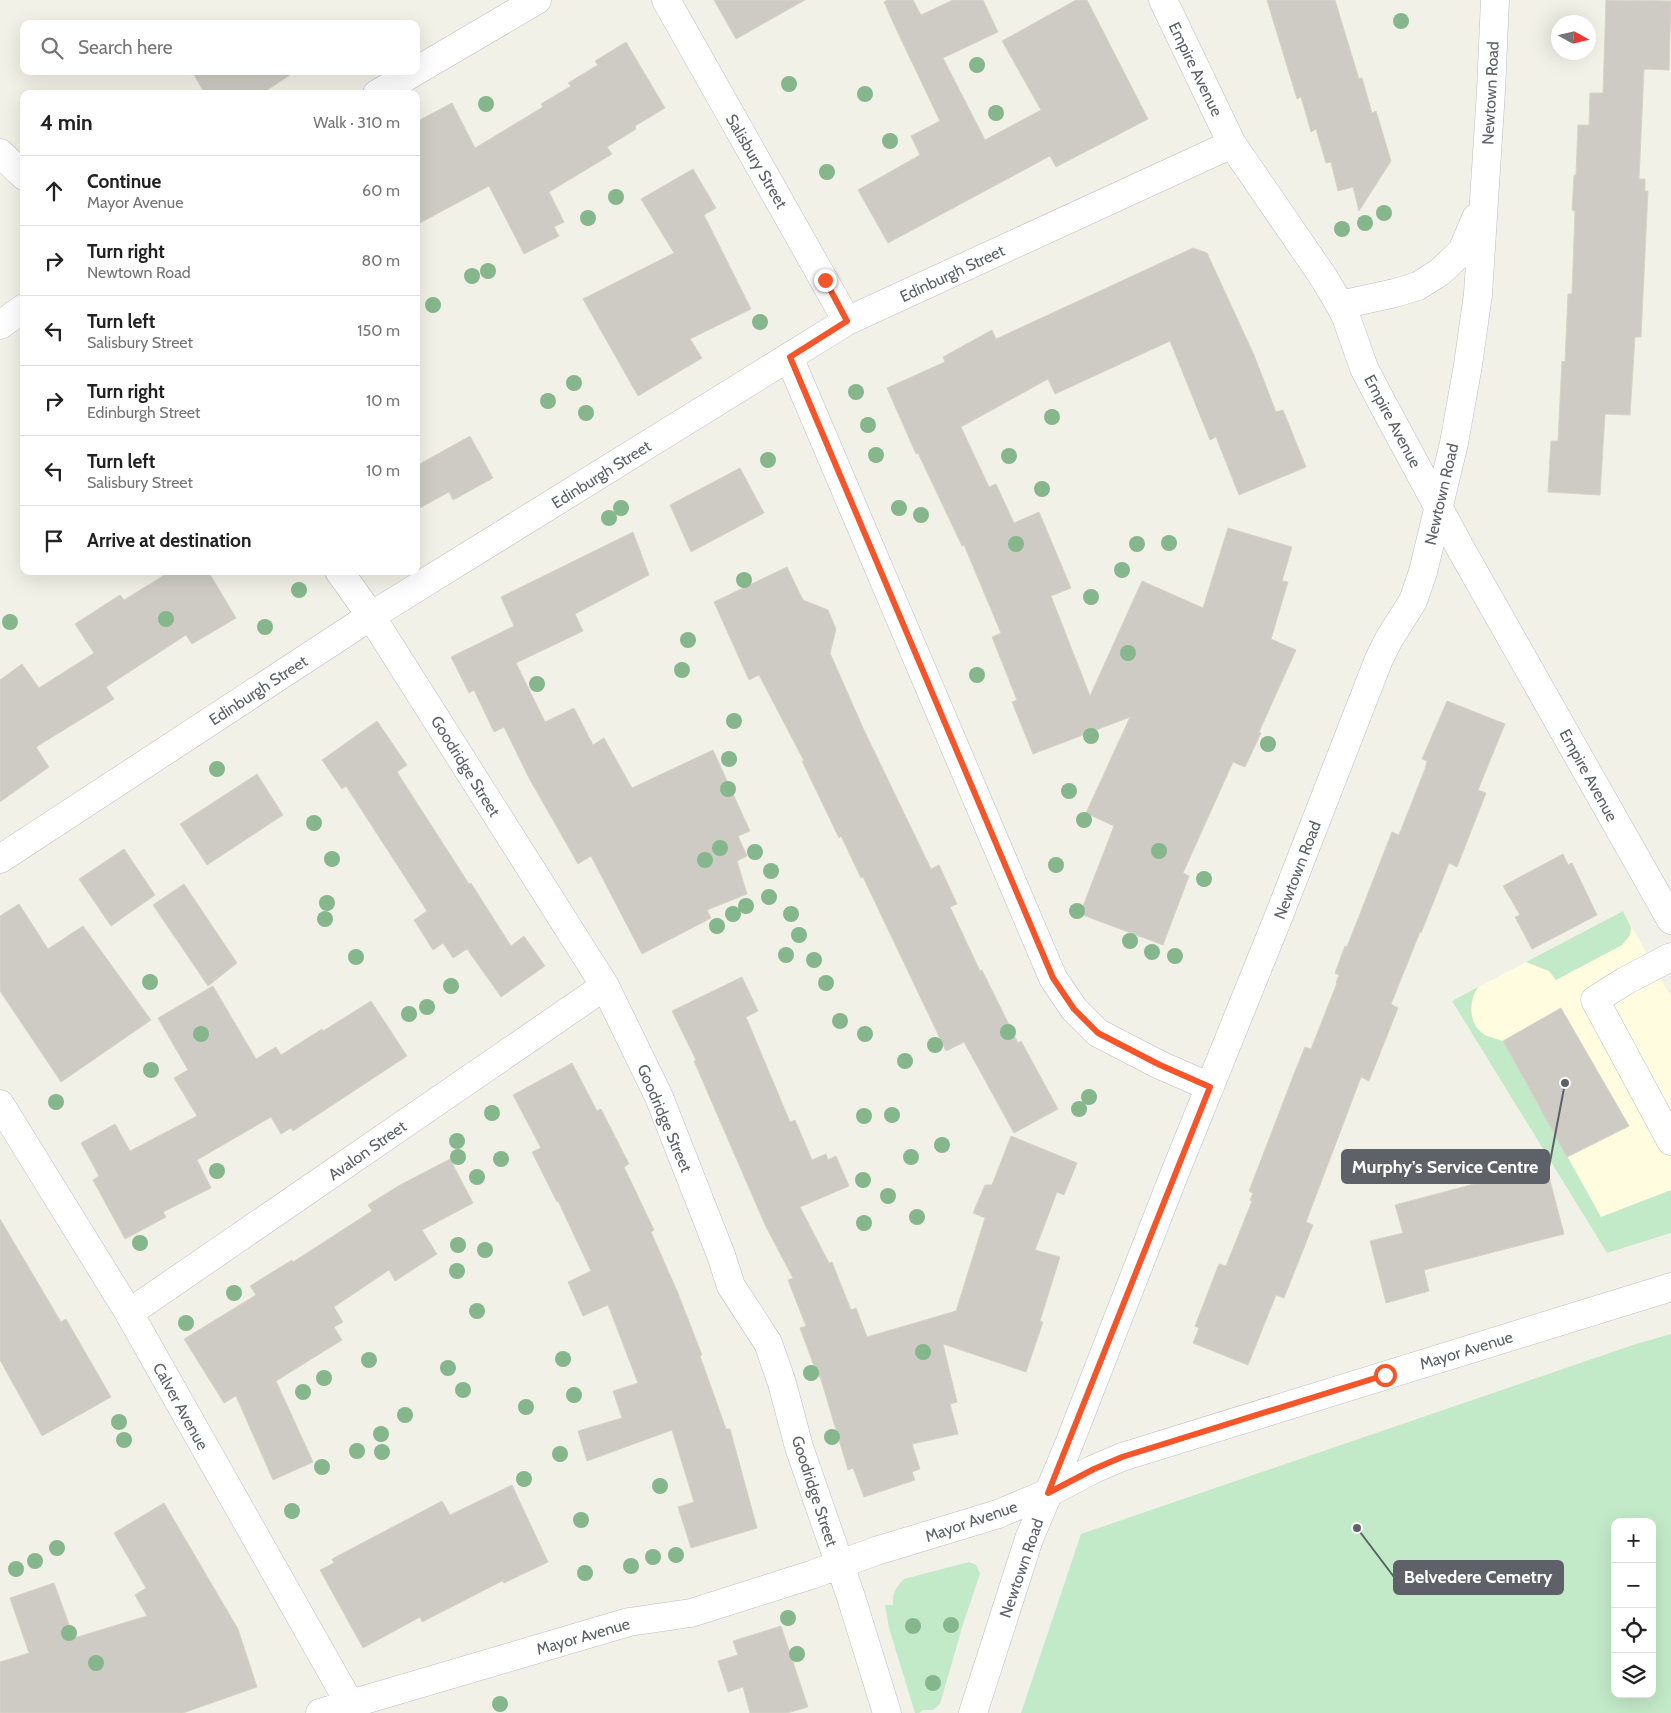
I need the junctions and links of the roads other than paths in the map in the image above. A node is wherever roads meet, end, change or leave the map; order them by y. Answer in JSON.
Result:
{"nodes":[{"id":1,"x":537,"y":0,"type":"edge"},
{"id":2,"x":666,"y":0,"type":"edge"},
{"id":3,"x":1163,"y":0,"type":"edge"},
{"id":4,"x":1495,"y":0,"type":"edge"},
{"id":5,"x":420,"y":69,"type":"edge"},
{"id":6,"x":409,"y":75,"type":"edge"},
{"id":7,"x":384,"y":90,"type":"edge"},
{"id":8,"x":1232,"y":144,"type":"junction"},
{"id":9,"x":0,"y":153,"type":"edge"},
{"id":10,"x":20,"y":172,"type":"edge"},
{"id":11,"x":1485,"y":196,"type":"junction"},
{"id":12,"x":1340,"y":305,"type":"junction"},
{"id":13,"x":20,"y":311,"type":"edge"},
{"id":14,"x":847,"y":321,"type":"junction"},
{"id":15,"x":0,"y":325,"type":"edge"},
{"id":16,"x":790,"y":357,"type":"junction"},
{"id":17,"x":1439,"y":506,"type":"junction"},
{"id":18,"x":341,"y":575,"type":"edge"},
{"id":19,"x":371,"y":616,"type":"junction"},
{"id":20,"x":0,"y":859,"type":"edge"},
{"id":21,"x":1671,"y":920,"type":"edge"},
{"id":22,"x":1671,"y":957,"type":"edge"},
{"id":23,"x":605,"y":986,"type":"junction"},
{"id":24,"x":1210,"y":1087,"type":"junction"},
{"id":25,"x":0,"y":1104,"type":"edge"},
{"id":26,"x":1671,"y":1140,"type":"edge"},
{"id":27,"x":1664,"y":1291,"type":"edge"},
{"id":28,"x":128,"y":1313,"type":"junction"},
{"id":29,"x":1048,"y":1493,"type":"junction"},
{"id":30,"x":840,"y":1565,"type":"junction"},
{"id":31,"x":353,"y":1708,"type":"edge"},
{"id":32,"x":320,"y":1713,"type":"edge"},
{"id":33,"x":887,"y":1713,"type":"edge"},
{"id":34,"x":973,"y":1713,"type":"edge"}],
"edges":[{"from":1,"to":5,"type":"street"},
{"from":2,"to":14,"type":"street","name":"Salisbury Street"},
{"from":3,"to":8,"type":"street","name":"Empire Avenue"},
{"from":4,"to":11,"type":"street","name":"Newtown Road"},
{"from":6,"to":7,"type":"street"},
{"from":8,"to":12,"type":"street","name":"Empire Avenue"},
{"from":8,"to":14,"type":"street","name":"Edinburgh Street"},
{"from":9,"to":10,"type":"street"},
{"from":11,"to":12,"type":"street"},
{"from":11,"to":17,"type":"street","name":"Newtown Road"},
{"from":12,"to":17,"type":"street","name":"Empire Avenue"},
{"from":13,"to":15,"type":"street"},
{"from":14,"to":16,"type":"street","name":"Edinburgh Street"},
{"from":16,"to":19,"type":"street","name":"Edinburgh Street"},
{"from":16,"to":24,"type":"street"},
{"from":17,"to":21,"type":"street","name":"Empire Avenue"},
{"from":17,"to":24,"type":"street","name":"Newtown Road"},
{"from":18,"to":19,"type":"street","name":"Goodridge Street"},
{"from":19,"to":20,"type":"street","name":"Edinburgh Street"},
{"from":19,"to":23,"type":"street","name":"Goodridge Street"},
{"from":22,"to":26,"type":"street"},
{"from":23,"to":28,"type":"street","name":"Avalon Street"},
{"from":23,"to":30,"type":"street","name":"Goodridge Street"},
{"from":24,"to":29,"type":"street","name":"Newtown Road"},
{"from":25,"to":28,"type":"street","name":"Calver Avenue"},
{"from":27,"to":29,"type":"street","name":"Mayor Avenue"},
{"from":28,"to":31,"type":"street","name":"Calver Avenue"},
{"from":29,"to":30,"type":"street","name":"Mayor Avenue"},
{"from":29,"to":34,"type":"street","name":"Newtown Road"},
{"from":30,"to":31,"type":"street","name":"Mayor Avenue"},
{"from":30,"to":33,"type":"street","name":"Goodridge Street"},
{"from":31,"to":32,"type":"street","name":"Mayor Avenue"}]}
